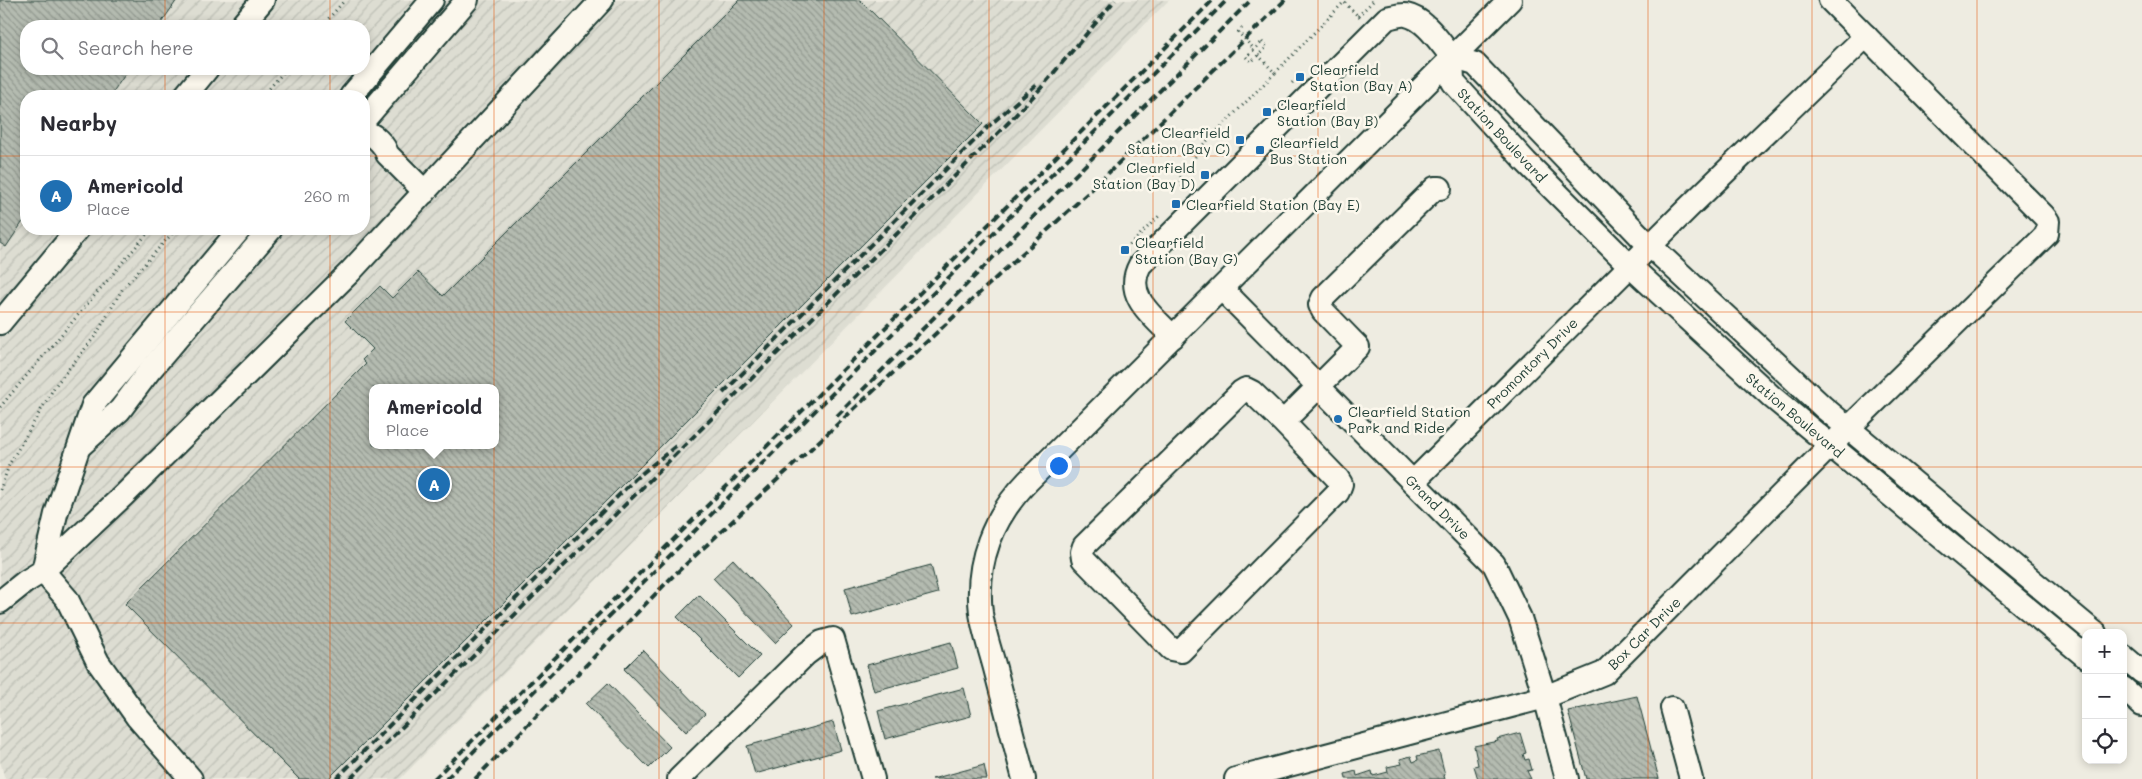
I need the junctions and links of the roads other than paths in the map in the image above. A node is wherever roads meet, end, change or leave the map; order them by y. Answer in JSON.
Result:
{"nodes":[{"id":1,"x":263,"y":0,"type":"edge"},
{"id":2,"x":432,"y":0,"type":"edge"},
{"id":3,"x":467,"y":0,"type":"edge"},
{"id":4,"x":602,"y":0,"type":"edge"},
{"id":5,"x":1510,"y":0,"type":"edge"},
{"id":6,"x":1830,"y":0,"type":"edge"},
{"id":7,"x":246,"y":20,"type":"edge"},
{"id":8,"x":1866,"y":36,"type":"junction"},
{"id":9,"x":1452,"y":57,"type":"junction"},
{"id":10,"x":370,"y":73,"type":"edge"},
{"id":11,"x":202,"y":75,"type":"edge"},
{"id":12,"x":369,"y":75,"type":"edge"},
{"id":13,"x":190,"y":90,"type":"edge"},
{"id":14,"x":356,"y":90,"type":"edge"},
{"id":15,"x":370,"y":113,"type":"edge"},
{"id":16,"x":370,"y":134,"type":"edge"},
{"id":17,"x":370,"y":145,"type":"edge"},
{"id":18,"x":387,"y":154,"type":"junction"},
{"id":19,"x":1440,"y":188,"type":"dead end"},
{"id":20,"x":425,"y":192,"type":"junction"},
{"id":21,"x":73,"y":235,"type":"edge"},
{"id":22,"x":235,"y":235,"type":"edge"},
{"id":23,"x":266,"y":235,"type":"edge"},
{"id":24,"x":1650,"y":245,"type":"junction"},
{"id":25,"x":1630,"y":266,"type":"junction"},
{"id":26,"x":1222,"y":289,"type":"junction"},
{"id":27,"x":0,"y":323,"type":"edge"},
{"id":28,"x":1173,"y":337,"type":"junction"},
{"id":29,"x":1318,"y":386,"type":"junction"},
{"id":30,"x":1283,"y":422,"type":"junction"},
{"id":31,"x":1849,"y":428,"type":"junction"},
{"id":32,"x":79,"y":446,"type":"junction"},
{"id":33,"x":1831,"y":446,"type":"junction"},
{"id":34,"x":1413,"y":482,"type":"junction"},
{"id":35,"x":43,"y":571,"type":"junction"},
{"id":36,"x":0,"y":602,"type":"edge"},
{"id":37,"x":2090,"y":629,"type":"edge"},
{"id":38,"x":2082,"y":654,"type":"edge"},
{"id":39,"x":2127,"y":659,"type":"edge"},
{"id":40,"x":2142,"y":672,"type":"edge"},
{"id":41,"x":2127,"y":692,"type":"edge"},
{"id":42,"x":1545,"y":697,"type":"junction"},
{"id":43,"x":2142,"y":705,"type":"edge"},
{"id":44,"x":1672,"y":708,"type":"dead end"},
{"id":45,"x":191,"y":779,"type":"edge"},
{"id":46,"x":679,"y":779,"type":"edge"},
{"id":47,"x":873,"y":779,"type":"edge"},
{"id":48,"x":1024,"y":779,"type":"edge"},
{"id":49,"x":1236,"y":779,"type":"edge"},
{"id":50,"x":1566,"y":779,"type":"edge"},
{"id":51,"x":1691,"y":779,"type":"edge"}],
"edges":[{"from":1,"to":7,"type":"street"},
{"from":2,"to":10,"type":"street"},
{"from":3,"to":15,"type":"street"},
{"from":4,"to":20,"type":"street"},
{"from":5,"to":9,"type":"street"},
{"from":6,"to":8,"type":"street"},
{"from":8,"to":24,"type":"street","name":"Promontory Drive"},
{"from":8,"to":31,"type":"street","name":"Box Car Drive"},
{"from":9,"to":24,"type":"street","name":"Station Boulevard"},
{"from":9,"to":25,"type":"street","name":"Station Boulevard"},
{"from":9,"to":26,"type":"street"},
{"from":9,"to":28,"type":"street"},
{"from":11,"to":13,"type":"street"},
{"from":12,"to":14,"type":"street"},
{"from":16,"to":18,"type":"street"},
{"from":17,"to":18,"type":"street"},
{"from":18,"to":20,"type":"street"},
{"from":19,"to":29,"type":"street"},
{"from":20,"to":35,"type":"street"},
{"from":21,"to":27,"type":"street"},
{"from":22,"to":32,"type":"street"},
{"from":23,"to":32,"type":"street"},
{"from":24,"to":25,"type":"street","name":"Promontory Drive"},
{"from":24,"to":31,"type":"street","name":"Station Boulevard"},
{"from":25,"to":33,"type":"street","name":"Station Boulevard"},
{"from":25,"to":34,"type":"street","name":"Promontory Drive"},
{"from":26,"to":28,"type":"street"},
{"from":26,"to":29,"type":"street","name":"Grand Drive"},
{"from":28,"to":48,"type":"street"},
{"from":29,"to":30,"type":"street"},
{"from":29,"to":34,"type":"street","name":"Grand Drive"},
{"from":30,"to":30,"type":"street"},
{"from":31,"to":33,"type":"street","name":"Box Car Drive"},
{"from":31,"to":37,"type":"street","name":"Station Boulevard"},
{"from":32,"to":35,"type":"street"},
{"from":33,"to":38,"type":"street","name":"Station Boulevard"},
{"from":33,"to":42,"type":"street","name":"Box Car Drive"},
{"from":34,"to":42,"type":"street","name":"Grand Drive"},
{"from":35,"to":36,"type":"street"},
{"from":35,"to":45,"type":"street"},
{"from":39,"to":40,"type":"street"},
{"from":41,"to":43,"type":"street"},
{"from":42,"to":49,"type":"street","name":"Box Car Drive"},
{"from":42,"to":50,"type":"street","name":"Grand Drive"},
{"from":44,"to":51,"type":"street"},
{"from":46,"to":47,"type":"street"}]}
